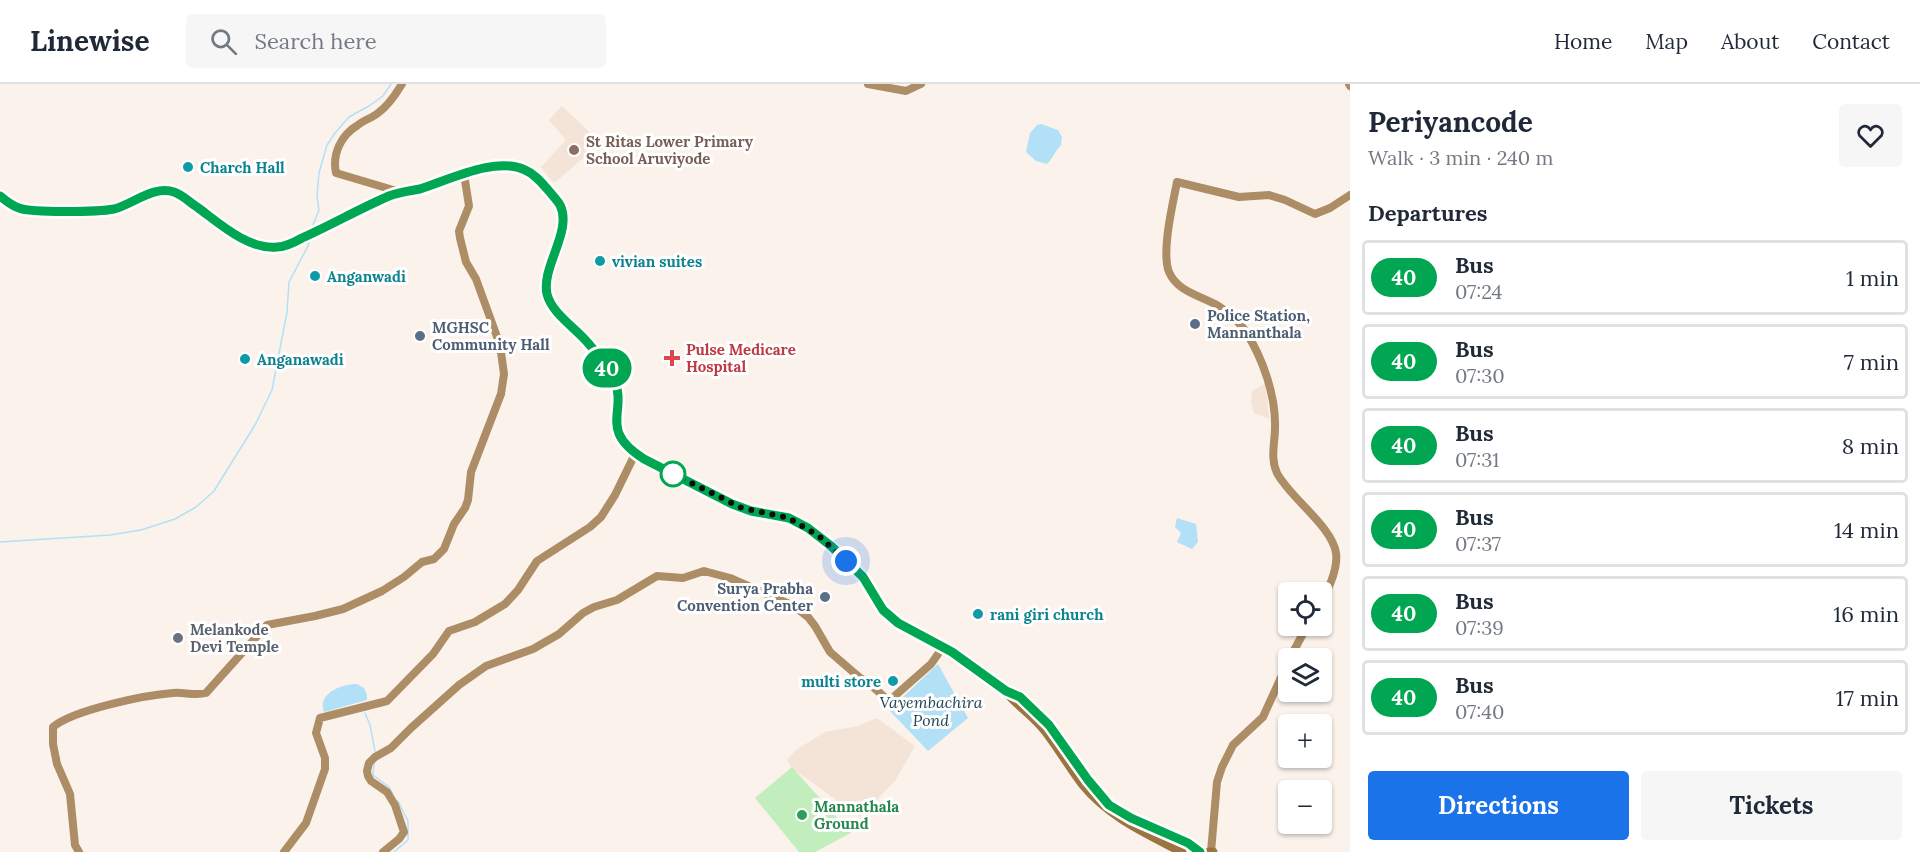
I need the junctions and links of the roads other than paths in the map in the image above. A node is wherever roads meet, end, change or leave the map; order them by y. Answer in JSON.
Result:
{"nodes":[{"id":1,"x":402,"y":84,"type":"edge"},
{"id":2,"x":868,"y":84,"type":"edge"},
{"id":3,"x":921,"y":84,"type":"edge"},
{"id":4,"x":464,"y":174,"type":"junction"},
{"id":5,"x":400,"y":192,"type":"junction"},
{"id":6,"x":1350,"y":195,"type":"edge"},
{"id":7,"x":0,"y":196,"type":"edge"},
{"id":8,"x":635,"y":454,"type":"junction"},
{"id":9,"x":1329,"y":582,"type":"edge"},
{"id":10,"x":943,"y":647,"type":"junction"},
{"id":11,"x":1278,"y":684,"type":"edge"},
{"id":12,"x":1006,"y":691,"type":"junction"},
{"id":13,"x":79,"y":852,"type":"edge"},
{"id":14,"x":284,"y":852,"type":"edge"},
{"id":15,"x":383,"y":852,"type":"edge"},
{"id":16,"x":1182,"y":852,"type":"edge"},
{"id":17,"x":1200,"y":852,"type":"edge"},
{"id":18,"x":1211,"y":852,"type":"edge"}],
"edges":[{"from":1,"to":5,"type":"street"},
{"from":2,"to":3,"type":"street"},
{"from":4,"to":5,"type":"main road"},
{"from":4,"to":8,"type":"main road"},
{"from":4,"to":13,"type":"street"},
{"from":5,"to":7,"type":"main road"},
{"from":6,"to":9,"type":"street"},
{"from":8,"to":10,"type":"main road"},
{"from":8,"to":14,"type":"street"},
{"from":10,"to":12,"type":"main road"},
{"from":10,"to":15,"type":"street"},
{"from":11,"to":18,"type":"street"},
{"from":12,"to":16,"type":"main road"},
{"from":12,"to":17,"type":"main road"}]}
